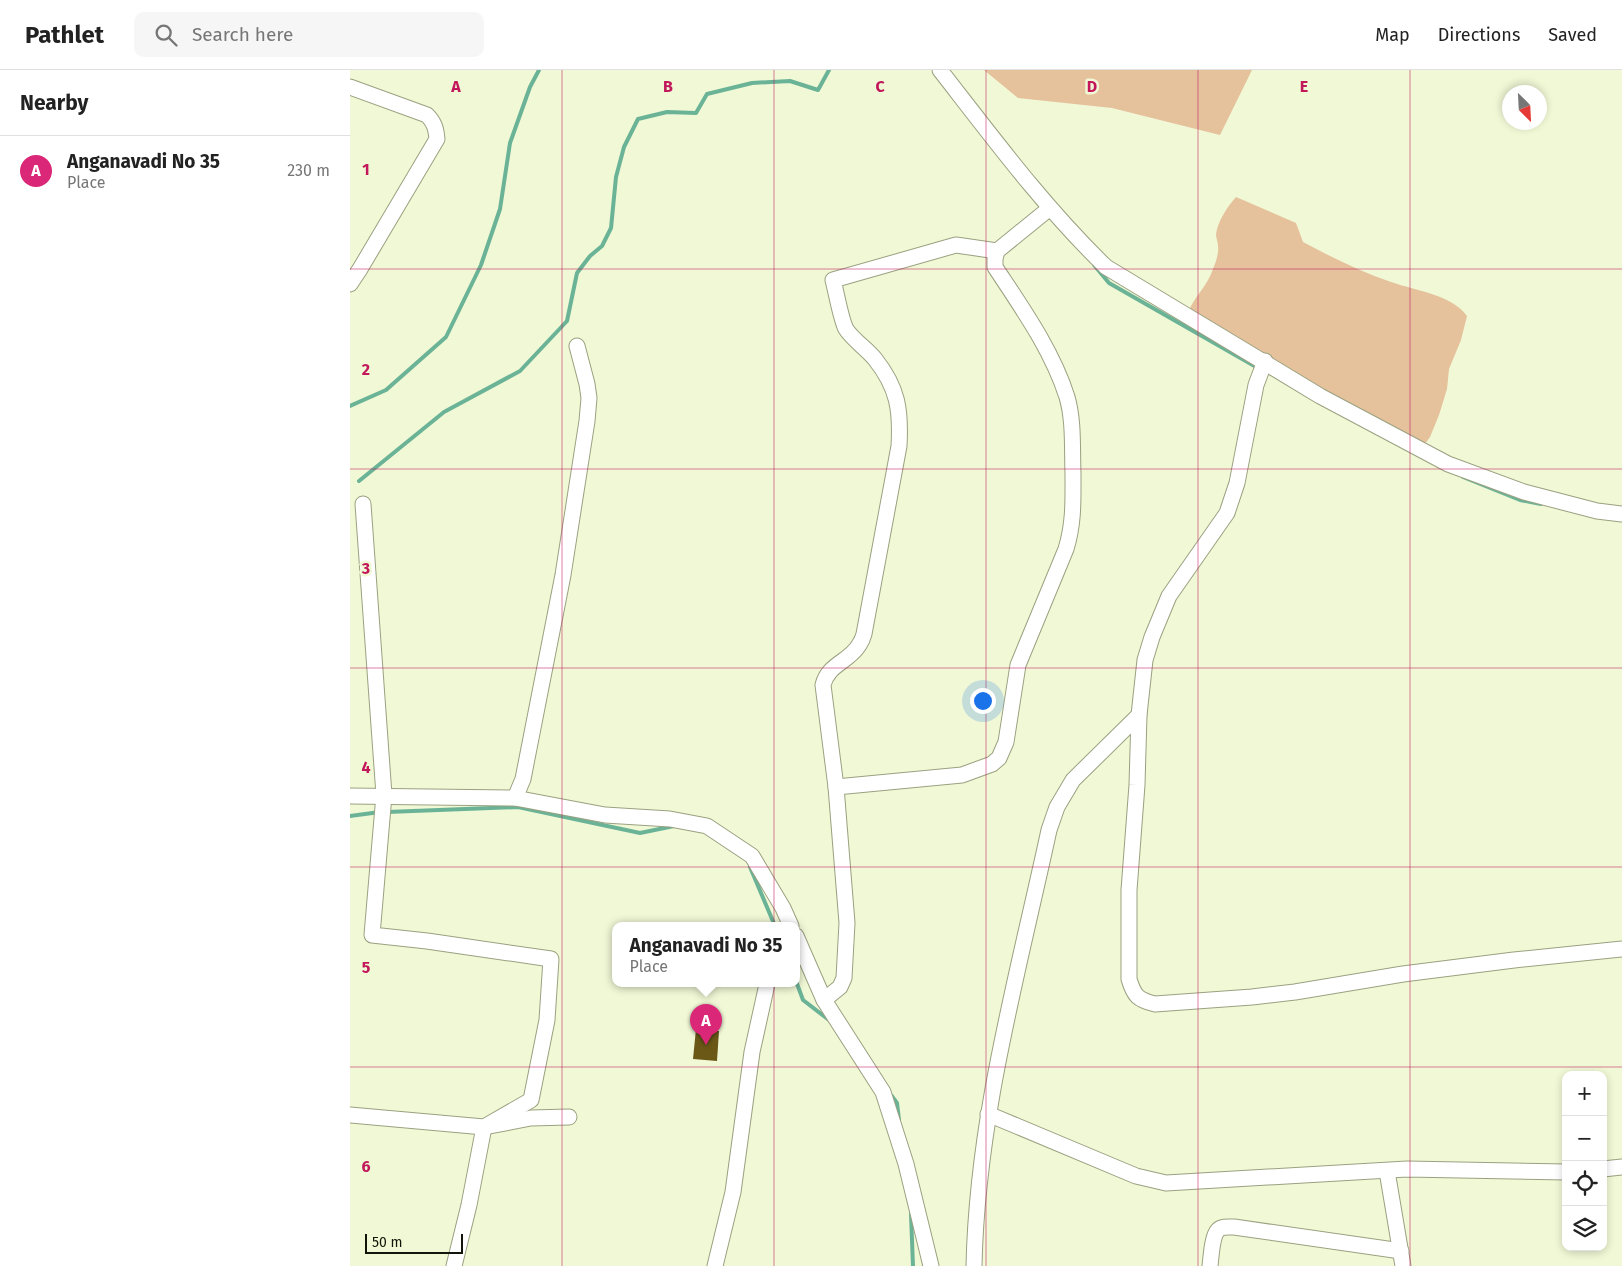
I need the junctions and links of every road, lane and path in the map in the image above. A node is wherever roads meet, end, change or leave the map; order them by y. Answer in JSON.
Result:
{"nodes":[{"id":1,"x":940,"y":70,"type":"edge"},
{"id":2,"x":350,"y":87,"type":"edge"},
{"id":3,"x":1050,"y":208,"type":"junction"},
{"id":4,"x":997,"y":251,"type":"junction"},
{"id":5,"x":350,"y":284,"type":"edge"},
{"id":6,"x":578,"y":346,"type":"dead end"},
{"id":7,"x":1264,"y":364,"type":"junction"},
{"id":8,"x":363,"y":504,"type":"dead end"},
{"id":9,"x":1622,"y":514,"type":"edge"},
{"id":10,"x":1139,"y":715,"type":"junction"},
{"id":11,"x":836,"y":787,"type":"junction"},
{"id":12,"x":384,"y":795,"type":"junction"},
{"id":13,"x":350,"y":796,"type":"edge"},
{"id":14,"x":515,"y":798,"type":"junction"},
{"id":15,"x":783,"y":908,"type":"junction"},
{"id":16,"x":780,"y":922,"type":"edge"},
{"id":17,"x":790,"y":922,"type":"edge"},
{"id":18,"x":800,"y":945,"type":"edge"},
{"id":19,"x":1622,"y":949,"type":"edge"},
{"id":20,"x":766,"y":987,"type":"edge"},
{"id":21,"x":824,"y":1000,"type":"junction"},
{"id":22,"x":988,"y":1114,"type":"junction"},
{"id":23,"x":350,"y":1115,"type":"edge"},
{"id":24,"x":568,"y":1117,"type":"dead end"},
{"id":25,"x":484,"y":1127,"type":"junction"},
{"id":26,"x":1622,"y":1167,"type":"edge"},
{"id":27,"x":1607,"y":1169,"type":"edge"},
{"id":28,"x":1387,"y":1170,"type":"junction"},
{"id":29,"x":1562,"y":1172,"type":"edge"},
{"id":30,"x":1401,"y":1251,"type":"junction"},
{"id":31,"x":454,"y":1266,"type":"edge"},
{"id":32,"x":715,"y":1266,"type":"edge"},
{"id":33,"x":931,"y":1266,"type":"edge"},
{"id":34,"x":974,"y":1266,"type":"edge"},
{"id":35,"x":1210,"y":1266,"type":"edge"},
{"id":36,"x":1403,"y":1266,"type":"edge"}],
"edges":[{"from":1,"to":3,"type":"street"},
{"from":2,"to":5,"type":"street"},
{"from":3,"to":4,"type":"street"},
{"from":3,"to":7,"type":"street"},
{"from":4,"to":11,"type":"street"},
{"from":4,"to":11,"type":"street"},
{"from":6,"to":14,"type":"street"},
{"from":7,"to":9,"type":"street"},
{"from":7,"to":10,"type":"street"},
{"from":8,"to":12,"type":"street"},
{"from":10,"to":19,"type":"street"},
{"from":10,"to":22,"type":"street"},
{"from":11,"to":21,"type":"street"},
{"from":12,"to":13,"type":"street"},
{"from":12,"to":14,"type":"street"},
{"from":12,"to":25,"type":"street"},
{"from":14,"to":15,"type":"street"},
{"from":15,"to":16,"type":"street"},
{"from":15,"to":17,"type":"street"},
{"from":18,"to":21,"type":"street"},
{"from":20,"to":32,"type":"street"},
{"from":21,"to":33,"type":"street"},
{"from":22,"to":28,"type":"street"},
{"from":22,"to":34,"type":"street"},
{"from":23,"to":25,"type":"street"},
{"from":24,"to":25,"type":"street"},
{"from":25,"to":31,"type":"street"},
{"from":26,"to":27,"type":"street"},
{"from":28,"to":29,"type":"street"},
{"from":28,"to":30,"type":"street"},
{"from":30,"to":35,"type":"street"},
{"from":30,"to":36,"type":"street"}]}
